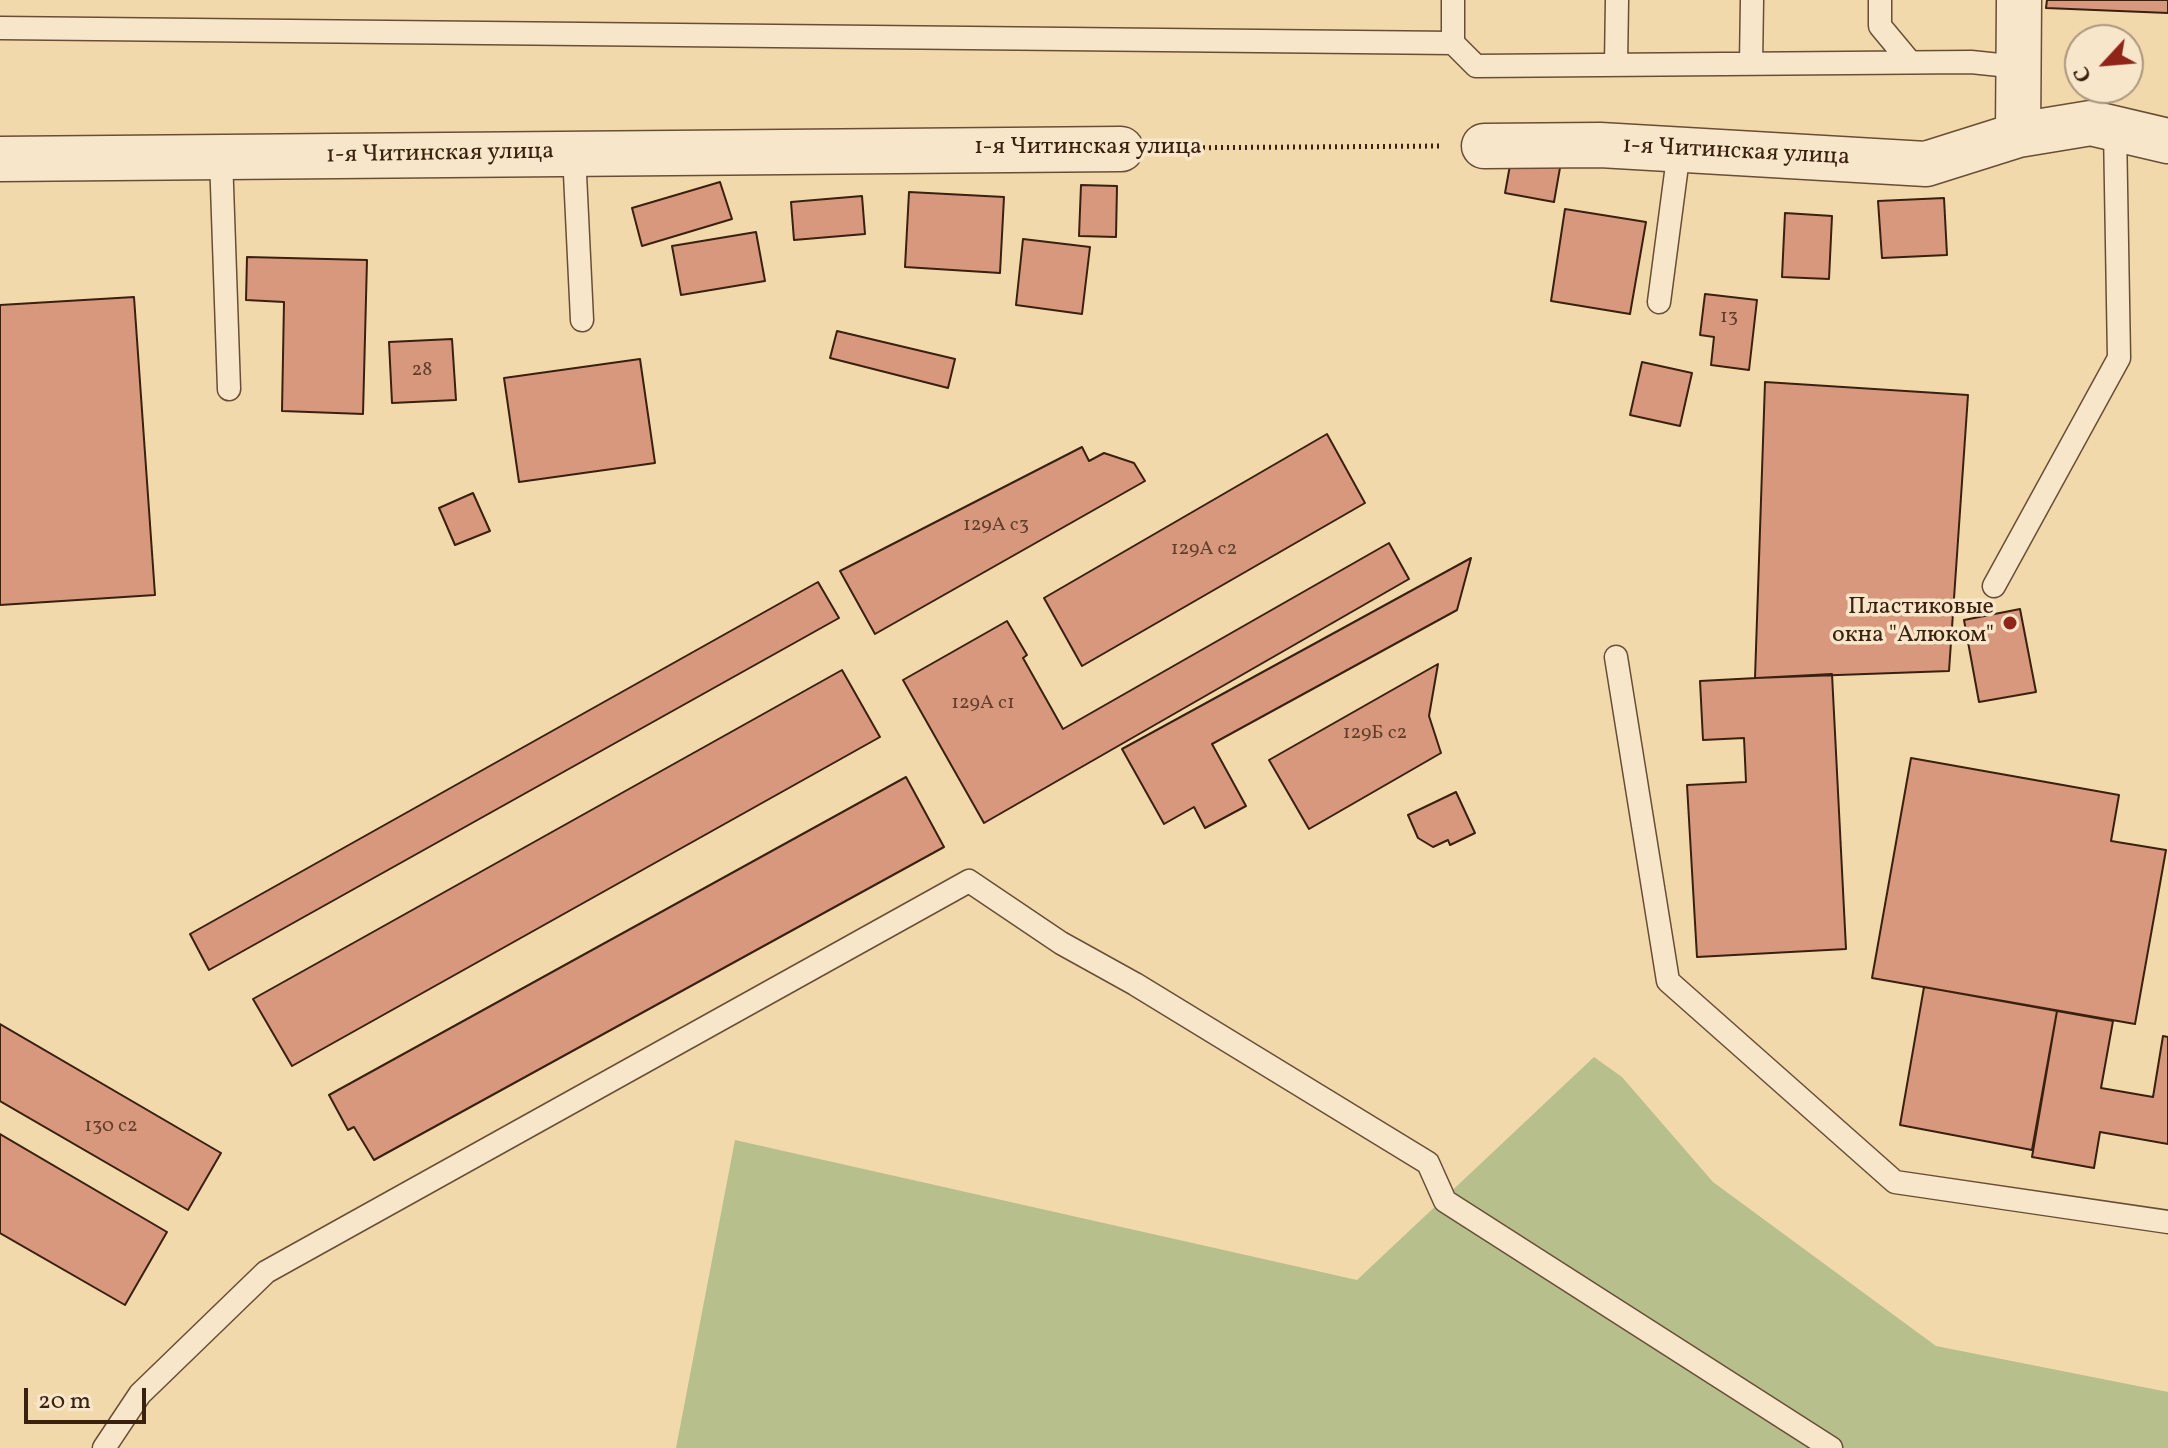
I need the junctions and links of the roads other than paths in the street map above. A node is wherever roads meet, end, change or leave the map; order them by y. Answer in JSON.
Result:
{"nodes":[{"id":1,"x":1453,"y":0,"type":"edge"},
{"id":2,"x":1617,"y":0,"type":"edge"},
{"id":3,"x":1752,"y":0,"type":"edge"},
{"id":4,"x":1880,"y":0,"type":"edge"},
{"id":5,"x":2019,"y":0,"type":"edge"},
{"id":6,"x":0,"y":28,"type":"edge"},
{"id":7,"x":1453,"y":43,"type":"junction"},
{"id":8,"x":1910,"y":62,"type":"junction"},
{"id":9,"x":1751,"y":64,"type":"junction"},
{"id":10,"x":1616,"y":65,"type":"junction"},
{"id":11,"x":2019,"y":67,"type":"junction"},
{"id":12,"x":2115,"y":129,"type":"junction"},
{"id":13,"x":2018,"y":135,"type":"junction"},
{"id":14,"x":2168,"y":141,"type":"edge"},
{"id":15,"x":1484,"y":146,"type":"road end"},
{"id":16,"x":1121,"y":149,"type":"road end"},
{"id":17,"x":1679,"y":150,"type":"junction"},
{"id":18,"x":574,"y":153,"type":"junction"},
{"id":19,"x":221,"y":157,"type":"junction"},
{"id":20,"x":0,"y":159,"type":"edge"},
{"id":21,"x":1659,"y":302,"type":"dead end"},
{"id":22,"x":582,"y":320,"type":"dead end"},
{"id":23,"x":229,"y":389,"type":"dead end"},
{"id":24,"x":1994,"y":586,"type":"dead end"},
{"id":25,"x":1616,"y":657,"type":"dead end"},
{"id":26,"x":2168,"y":1222,"type":"edge"},
{"id":27,"x":104,"y":1448,"type":"edge"},
{"id":28,"x":1831,"y":1448,"type":"edge"}],
"edges":[{"from":1,"to":7,"type":"lane"},
{"from":2,"to":10,"type":"lane"},
{"from":3,"to":9,"type":"lane"},
{"from":4,"to":8,"type":"lane"},
{"from":5,"to":11,"type":"street"},
{"from":6,"to":7,"type":"lane"},
{"from":7,"to":10,"type":"lane"},
{"from":8,"to":9,"type":"lane"},
{"from":8,"to":11,"type":"lane"},
{"from":9,"to":10,"type":"lane"},
{"from":11,"to":13,"type":"street"},
{"from":12,"to":13,"type":"street","name":"1-я Читинская улица"},
{"from":12,"to":14,"type":"street","name":"1-я Читинская улица"},
{"from":12,"to":24,"type":"lane"},
{"from":13,"to":17,"type":"street","name":"1-я Читинская улица"},
{"from":15,"to":17,"type":"street","name":"1-я Читинская улица"},
{"from":16,"to":18,"type":"street","name":"1-я Читинская улица"},
{"from":17,"to":21,"type":"lane"},
{"from":18,"to":19,"type":"street","name":"1-я Читинская улица"},
{"from":18,"to":22,"type":"lane"},
{"from":19,"to":20,"type":"street","name":"1-я Читинская улица"},
{"from":19,"to":23,"type":"lane"},
{"from":25,"to":26,"type":"lane"},
{"from":27,"to":28,"type":"lane"}]}
